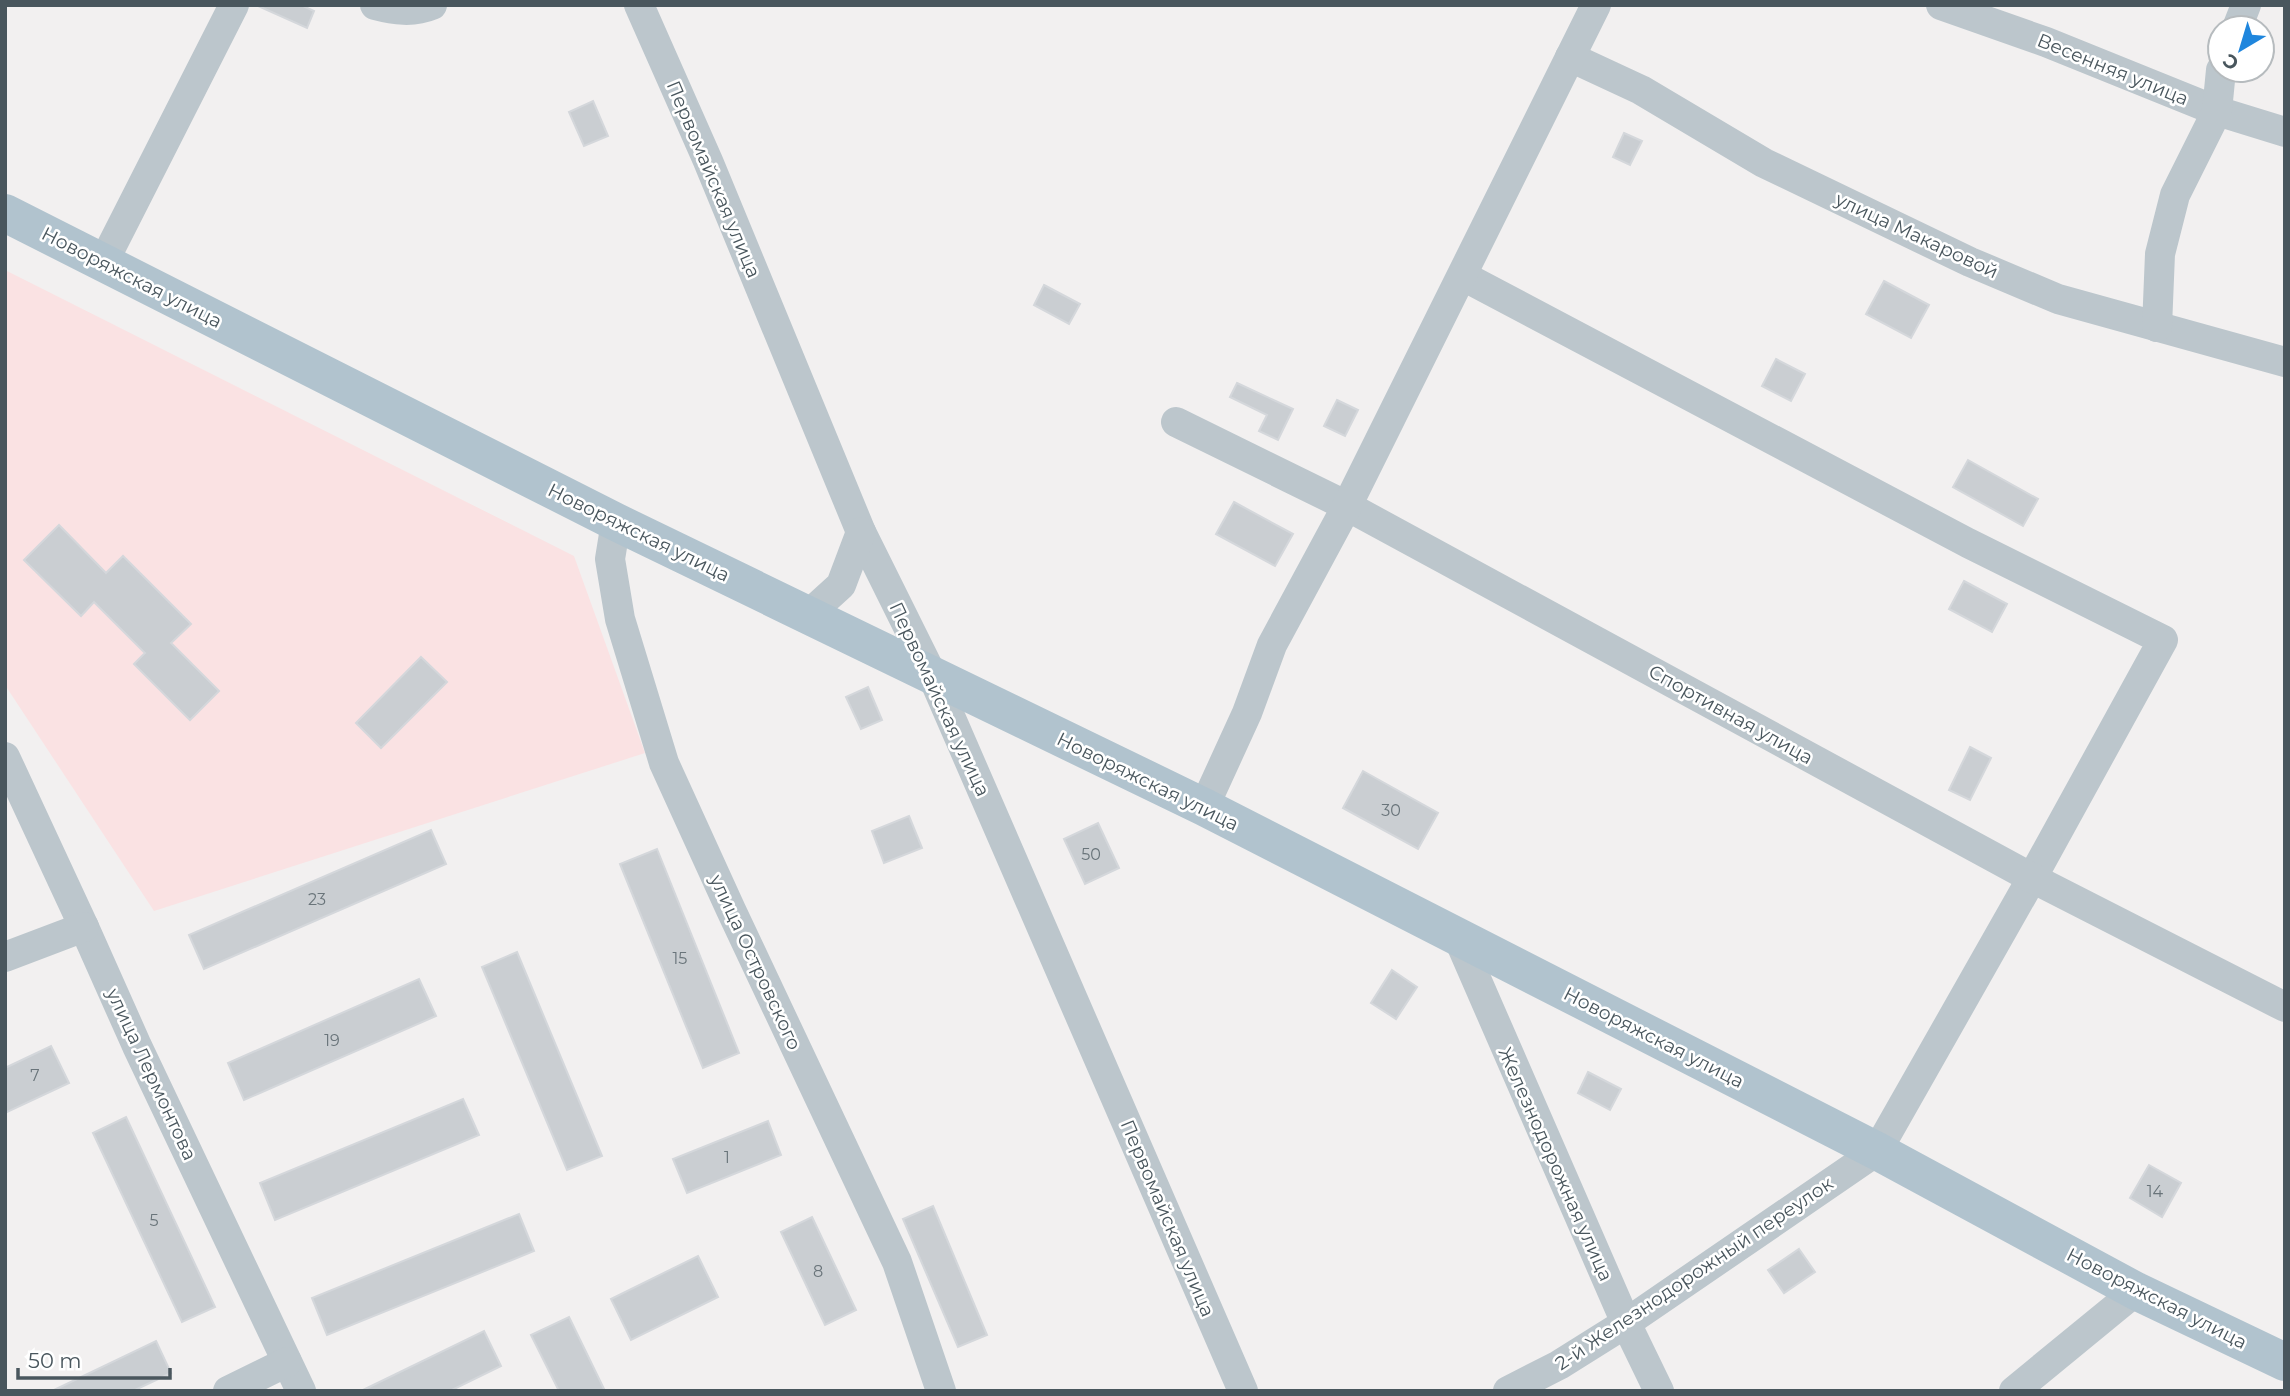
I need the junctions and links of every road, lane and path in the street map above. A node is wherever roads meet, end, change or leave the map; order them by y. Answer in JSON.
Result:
{"nodes":[{"id":1,"x":234,"y":5,"type":"edge"},
{"id":2,"x":375,"y":5,"type":"edge"},
{"id":3,"x":432,"y":5,"type":"edge"},
{"id":4,"x":639,"y":5,"type":"edge"},
{"id":5,"x":1596,"y":5,"type":"edge"},
{"id":6,"x":1941,"y":5,"type":"edge"},
{"id":7,"x":1570,"y":57,"type":"junction"},
{"id":8,"x":2220,"y":84,"type":"edge"},
{"id":9,"x":2217,"y":111,"type":"junction"},
{"id":10,"x":2285,"y":132,"type":"edge"},
{"id":11,"x":5,"y":213,"type":"edge"},
{"id":12,"x":103,"y":262,"type":"junction"},
{"id":13,"x":1463,"y":276,"type":"junction"},
{"id":14,"x":2157,"y":327,"type":"junction"},
{"id":15,"x":2285,"y":362,"type":"edge"},
{"id":16,"x":1176,"y":422,"type":"dead end"},
{"id":17,"x":1347,"y":506,"type":"junction"},
{"id":18,"x":616,"y":522,"type":"junction"},
{"id":19,"x":861,"y":532,"type":"junction"},
{"id":20,"x":808,"y":615,"type":"junction"},
{"id":21,"x":933,"y":677,"type":"junction"},
{"id":22,"x":5,"y":757,"type":"edge"},
{"id":23,"x":1204,"y":807,"type":"junction"},
{"id":24,"x":2032,"y":878,"type":"junction"},
{"id":25,"x":84,"y":927,"type":"junction"},
{"id":26,"x":1457,"y":936,"type":"junction"},
{"id":27,"x":5,"y":957,"type":"edge"},
{"id":28,"x":2285,"y":1007,"type":"edge"},
{"id":29,"x":1877,"y":1151,"type":"junction"},
{"id":30,"x":2136,"y":1291,"type":"junction"},
{"id":31,"x":1626,"y":1323,"type":"junction"},
{"id":32,"x":287,"y":1362,"type":"junction"},
{"id":33,"x":2285,"y":1362,"type":"edge"},
{"id":34,"x":228,"y":1391,"type":"edge"},
{"id":35,"x":301,"y":1391,"type":"edge"},
{"id":36,"x":941,"y":1391,"type":"edge"},
{"id":37,"x":1243,"y":1391,"type":"edge"},
{"id":38,"x":1508,"y":1391,"type":"edge"},
{"id":39,"x":1659,"y":1391,"type":"edge"},
{"id":40,"x":2014,"y":1391,"type":"edge"}],
"edges":[{"from":1,"to":12,"type":"street"},
{"from":2,"to":3,"type":"street"},
{"from":4,"to":19,"type":"street","name":"Первомайская улица"},
{"from":5,"to":7,"type":"street"},
{"from":6,"to":9,"type":"street","name":"Весенняя улица"},
{"from":7,"to":13,"type":"street"},
{"from":7,"to":14,"type":"street","name":"улица Макаровой"},
{"from":8,"to":9,"type":"street"},
{"from":9,"to":10,"type":"street","name":"Весенняя улица"},
{"from":9,"to":14,"type":"street"},
{"from":11,"to":12,"type":"main road","name":"Новоряжская улица"},
{"from":12,"to":18,"type":"main road","name":"Новоряжская улица"},
{"from":13,"to":17,"type":"street"},
{"from":13,"to":24,"type":"street"},
{"from":14,"to":15,"type":"street","name":"улица Макаровой"},
{"from":16,"to":17,"type":"street","name":"Спортивная улица"},
{"from":17,"to":23,"type":"street"},
{"from":17,"to":24,"type":"street","name":"Спортивная улица"},
{"from":18,"to":20,"type":"main road","name":"Новоряжская улица"},
{"from":18,"to":36,"type":"street","name":"улица Островского"},
{"from":19,"to":20,"type":"street"},
{"from":19,"to":21,"type":"street","name":"Первомайская улица"},
{"from":20,"to":21,"type":"main road","name":"Новоряжская улица"},
{"from":21,"to":23,"type":"main road","name":"Новоряжская улица"},
{"from":21,"to":37,"type":"street","name":"Первомайская улица"},
{"from":22,"to":25,"type":"street","name":"улица Лермонтова"},
{"from":23,"to":26,"type":"main road","name":"Новоряжская улица"},
{"from":24,"to":28,"type":"street","name":"Спортивная улица"},
{"from":24,"to":29,"type":"street"},
{"from":25,"to":27,"type":"street"},
{"from":25,"to":32,"type":"street","name":"улица Лермонтова"},
{"from":26,"to":29,"type":"main road","name":"Новоряжская улица"},
{"from":26,"to":31,"type":"street","name":"Железнодорожная улица"},
{"from":29,"to":30,"type":"main road","name":"Новоряжская улица"},
{"from":29,"to":31,"type":"street","name":"2-й Железнодорожный переулок"},
{"from":30,"to":33,"type":"main road","name":"Новоряжская улица"},
{"from":30,"to":40,"type":"street"},
{"from":31,"to":38,"type":"street","name":"2-й Железнодорожный переулок"},
{"from":31,"to":39,"type":"street","name":"Железнодорожная улица"},
{"from":32,"to":34,"type":"street"},
{"from":32,"to":35,"type":"street","name":"улица Лермонтова"}]}
